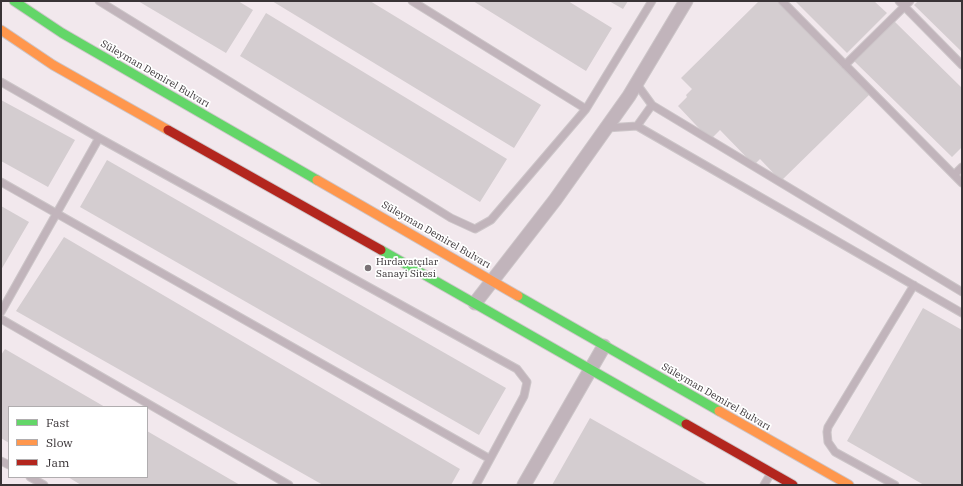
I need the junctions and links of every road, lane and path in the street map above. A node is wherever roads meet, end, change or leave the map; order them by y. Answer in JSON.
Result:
{"nodes":[{"id":1,"x":14,"y":1,"type":"edge"},
{"id":2,"x":99,"y":1,"type":"edge"},
{"id":3,"x":412,"y":1,"type":"edge"},
{"id":4,"x":652,"y":1,"type":"edge"},
{"id":5,"x":686,"y":1,"type":"edge"},
{"id":6,"x":782,"y":1,"type":"edge"},
{"id":7,"x":899,"y":1,"type":"edge"},
{"id":8,"x":910,"y":1,"type":"edge"},
{"id":9,"x":904,"y":7,"type":"junction"},
{"id":10,"x":1,"y":30,"type":"edge"},
{"id":11,"x":845,"y":65,"type":"junction"},
{"id":12,"x":962,"y":65,"type":"edge"},
{"id":13,"x":1,"y":82,"type":"edge"},
{"id":14,"x":636,"y":83,"type":"junction"},
{"id":15,"x":652,"y":105,"type":"junction"},
{"id":16,"x":586,"y":109,"type":"junction"},
{"id":17,"x":637,"y":126,"type":"junction"},
{"id":18,"x":606,"y":128,"type":"junction"},
{"id":19,"x":99,"y":138,"type":"junction"},
{"id":20,"x":962,"y":167,"type":"edge"},
{"id":21,"x":954,"y":175,"type":"junction"},
{"id":22,"x":1,"y":182,"type":"edge"},
{"id":23,"x":962,"y":183,"type":"edge"},
{"id":24,"x":57,"y":213,"type":"junction"},
{"id":25,"x":492,"y":280,"type":"junction"},
{"id":26,"x":914,"y":285,"type":"junction"},
{"id":27,"x":962,"y":292,"type":"edge"},
{"id":28,"x":475,"y":302,"type":"junction"},
{"id":29,"x":1,"y":312,"type":"edge"},
{"id":30,"x":962,"y":313,"type":"edge"},
{"id":31,"x":1,"y":319,"type":"edge"},
{"id":32,"x":604,"y":346,"type":"junction"},
{"id":33,"x":590,"y":369,"type":"junction"},
{"id":34,"x":490,"y":459,"type":"junction"},
{"id":35,"x":771,"y":473,"type":"junction"},
{"id":36,"x":32,"y":478,"type":"edge"},
{"id":37,"x":44,"y":485,"type":"edge"},
{"id":38,"x":289,"y":485,"type":"edge"},
{"id":39,"x":476,"y":485,"type":"edge"},
{"id":40,"x":524,"y":485,"type":"edge"},
{"id":41,"x":764,"y":485,"type":"edge"},
{"id":42,"x":793,"y":485,"type":"edge"},
{"id":43,"x":849,"y":485,"type":"edge"},
{"id":44,"x":895,"y":485,"type":"edge"}],
"edges":[{"from":1,"to":25,"type":"main road","name":"Süleyman Demirel Bulvarı"},
{"from":2,"to":16,"type":"lane"},
{"from":3,"to":16,"type":"lane"},
{"from":4,"to":16,"type":"lane"},
{"from":5,"to":14,"type":"street"},
{"from":6,"to":11,"type":"lane"},
{"from":7,"to":9,"type":"lane"},
{"from":8,"to":9,"type":"lane"},
{"from":9,"to":11,"type":"lane"},
{"from":9,"to":12,"type":"lane"},
{"from":10,"to":28,"type":"main road"},
{"from":11,"to":21,"type":"lane"},
{"from":13,"to":19,"type":"lane"},
{"from":14,"to":15,"type":"lane"},
{"from":14,"to":18,"type":"street"},
{"from":15,"to":17,"type":"lane"},
{"from":15,"to":27,"type":"lane"},
{"from":17,"to":18,"type":"lane"},
{"from":17,"to":26,"type":"lane"},
{"from":18,"to":25,"type":"street"},
{"from":19,"to":24,"type":"lane"},
{"from":19,"to":34,"type":"lane"},
{"from":20,"to":21,"type":"lane"},
{"from":21,"to":23,"type":"lane"},
{"from":22,"to":24,"type":"lane"},
{"from":24,"to":29,"type":"lane"},
{"from":24,"to":34,"type":"lane"},
{"from":25,"to":28,"type":"street"},
{"from":25,"to":32,"type":"main road","name":"Süleyman Demirel Bulvarı"},
{"from":26,"to":30,"type":"lane"},
{"from":26,"to":44,"type":"lane"},
{"from":28,"to":33,"type":"main road"},
{"from":31,"to":38,"type":"lane"},
{"from":32,"to":33,"type":"street"},
{"from":32,"to":43,"type":"main road","name":"Süleyman Demirel Bulvarı"},
{"from":33,"to":35,"type":"main road"},
{"from":33,"to":40,"type":"street"},
{"from":34,"to":39,"type":"lane"},
{"from":35,"to":41,"type":"lane"},
{"from":35,"to":42,"type":"main road"},
{"from":36,"to":37,"type":"lane"}]}
